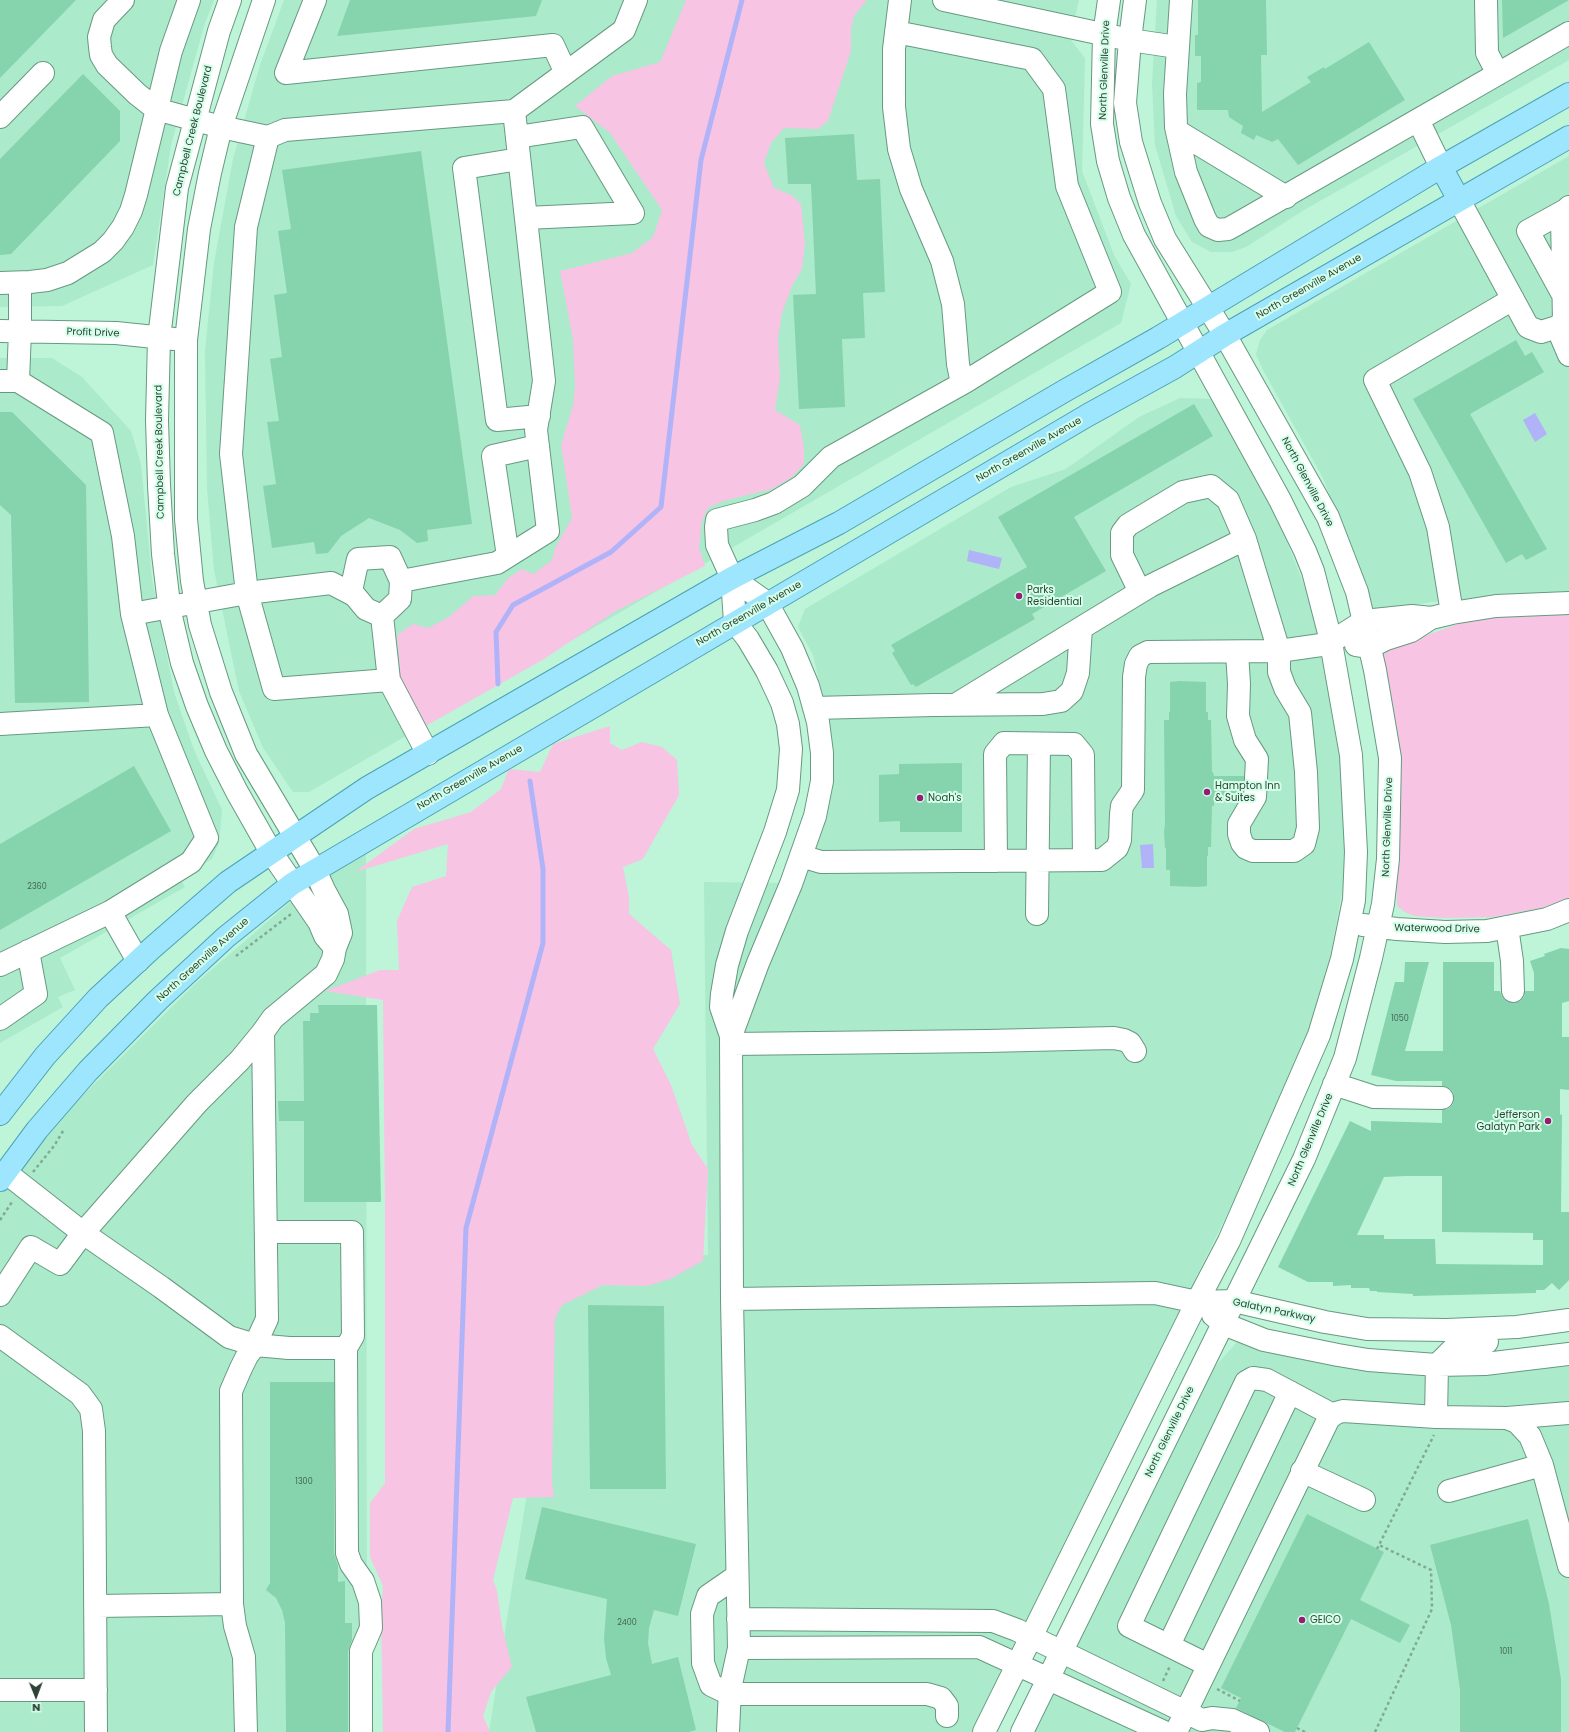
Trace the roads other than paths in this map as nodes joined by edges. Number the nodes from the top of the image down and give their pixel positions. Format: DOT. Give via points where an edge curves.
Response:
graph roads {
  1 [pos="123,0"];
  2 [pos="189,0"];
  3 [pos="230,0"];
  4 [pos="264,0"];
  5 [pos="315,0"];
  6 [pos="636,0"];
  7 [pos="900,0"];
  8 [pos="944,0"];
  9 [pos="1109,0"];
  10 [pos="1135,0"];
  11 [pos="1181,0"];
  12 [pos="1486,0"];
  13 [pos="896,32"];
  14 [pos="1569,33"];
  15 [pos="1104,35"];
  16 [pos="1130,40"];
  17 [pos="1177,47"];
  18 [pos="43,73"];
  19 [pos="566,73"];
  20 [pos="1498,74"];
  21 [pos="1569,94"];
  22 [pos="156,109"];
  23 [pos="514,111"];
  24 [pos="0,118"];
  25 [pos="195,120"];
  26 [pos="1418,120"];
  27 [pos="222,127"];
  28 [pos="1177,131"];
  29 [pos="1569,136"];
  30 [pos="268,137"];
  31 [pos="517,137"];
  32 [pos="519,159"];
  33 [pos="1441,167"];
  34 [pos="1286,196"];
  35 [pos="1459,200"];
  36 [pos="1567,208"];
  37 [pos="526,218"];
  38 [pos="10,283"];
  39 [pos="1564,296"];
  40 [pos="1513,299"];
  41 [pos="1209,308"];
  42 [pos="1183,323"];
  43 [pos="1557,327"];
  44 [pos="10,331"];
  45 [pos="1225,335"];
  46 [pos="159,338"];
  47 [pos="186,340"];
  48 [pos="1198,352"];
  49 [pos="1569,355"];
  50 [pos="9,381"];
  51 [pos="965,382"];
  52 [pos="539,416"];
  53 [pos="538,446"];
  54 [pos="1245,539"];
  55 [pos="508,556"];
  56 [pos="732,578"];
  57 [pos="401,581"];
  58 [pos="1140,592"];
  59 [pos="247,593"];
  60 [pos="354,595"];
  61 [pos="196,602"];
  62 [pos="767,603"];
  63 [pos="1569,603"];
  64 [pos="169,606"];
  65 [pos="1452,613"];
  66 [pos="132,614"];
  67 [pos="382,616"];
  68 [pos="1431,618"];
  69 [pos="1364,621"];
  70 [pos="735,622"];
  71 [pos="1081,628"];
  72 [pos="1331,642"];
  73 [pos="1370,647"];
  74 [pos="1279,651"];
  75 [pos="1237,652"];
  76 [pos="389,680"];
  77 [pos="957,704"];
  78 [pos="814,708"];
  79 [pos="157,715"];
  80 [pos="0,724"];
  81 [pos="1039,744"];
  82 [pos="428,754"];
  83 [pos="294,836"];
  84 [pos="271,852"];
  85 [pos="801,856"];
  86 [pos="1039,860"];
  87 [pos="1084,860"];
  88 [pos="996,861"];
  89 [pos="315,870"];
  90 [pos="292,884"];
  91 [pos="1569,910"];
  92 [pos="110,912"];
  93 [pos="1037,914"];
  94 [pos="1350,923"];
  95 [pos="1377,927"];
  96 [pos="1507,927"];
  97 [pos="335,948"];
  98 [pos="28,951"];
  99 [pos="138,961"];
  100 [pos="0,965"];
  101 [pos="1513,991"];
  102 [pos="0,1020"];
  103 [pos="263,1032"];
  104 [pos="731,1040"];
  105 [pos="1135,1051"];
  106 [pos="1334,1084"];
  107 [pos="1442,1098"];
  108 [pos="0,1114"];
  109 [pos="3,1176"];
  110 [pos="266,1232"];
  111 [pos="83,1233"];
  112 [pos="0,1295"];
  113 [pos="732,1299"];
  114 [pos="1234,1301"];
  115 [pos="1197,1302"];
  116 [pos="1569,1321"];
  117 [pos="1224,1324"];
  118 [pos="0,1336"];
  119 [pos="255,1345"];
  120 [pos="346,1348"];
  121 [pos="1569,1354"];
  122 [pos="1437,1365"];
  123 [pos="1290,1392"];
  124 [pos="1569,1413"];
  125 [pos="1333,1415"];
  126 [pos="1436,1417"];
  127 [pos="1507,1418"];
  128 [pos="1542,1465"];
  129 [pos="1302,1471"];
  130 [pos="1449,1491"];
  131 [pos="1560,1499"];
  132 [pos="1364,1500"];
  133 [pos="1569,1566"];
  134 [pos="737,1576"];
  135 [pos="232,1604"];
  136 [pos="96,1606"];
  137 [pos="738,1619"];
  138 [pos="1031,1636"];
  139 [pos="1169,1645"];
  140 [pos="739,1648"];
  141 [pos="1061,1652"];
  142 [pos="1016,1664"];
  143 [pos="1204,1673"];
  144 [pos="1048,1678"];
  145 [pos="0,1690"];
  146 [pos="96,1690"];
  147 [pos="730,1694"];
  148 [pos="947,1716"];
  149 [pos="1194,1721"];
  150 [pos="96,1732"];
  151 [pos="246,1732"];
  152 [pos="362,1732"];
  153 [pos="728,1732"];
  154 [pos="984,1732"];
  155 [pos="1022,1732"];
  156 [pos="1164,1732"];
  157 [pos="1176,1732"];
  158 [pos="1258,1732"];
  1 -- 22 [label="street" via="104,20 101,27 99,37 102,55 107,65"];
  2 -- 22 [label="street" via="170,51"];
  3 -- 25 [label="street, Campbell Creek Boulevard"];
  4 -- 27 [label="street"];
  5 -- 19 [label="street" via="286,73 553,45"];
  6 -- 19 [label="street" via="624,30"];
  7 -- 13 [label="street"];
  8 -- 15 [label="street"];
  9 -- 15 [label="street, North Glenville Drive"];
  10 -- 16 [label="street, North Glenville Drive"];
  11 -- 17 [label="street"];
  12 -- 20 [label="street" via="1487,53"];
  13 -- 51 [label="street" via="894,107 900,149 910,189 942,260 953,304 958,364"];
  13 -- 51 [label="street" via="1032,59 1054,89 1067,186 1110,292"];
  14 -- 20 [label="street"];
  15 -- 16 [label="street"];
  15 -- 42 [label="street, North Glenville Drive" via="1102,124 1108,161 1134,235"];
  16 -- 17 [label="street"];
  16 -- 41 [label="street, North Glenville Drive" via="1125,103 1131,142 1140,175 1165,239"];
  17 -- 28 [label="street" via="1174,94"];
  18 -- 24 [label="street"];
  19 -- 23 [label="street"];
  20 -- 26 [label="street"];
  21 -- 33 [label="main road"];
  22 -- 25 [label="street"];
  22 -- 38 [label="street" via="131,211 113,241 102,252 68,272 47,280"];
  23 -- 30 [label="street" via="285,130"];
  23 -- 31 [label="street"];
  25 -- 27 [label="street"];
  25 -- 46 [label="street, Campbell Creek Boulevard" via="177,188"];
  26 -- 33 [label="street"];
  26 -- 34 [label="street"];
  27 -- 30 [label="street"];
  27 -- 47 [label="street" via="199,229"];
  28 -- 34 [label="street"];
  28 -- 34 [label="street" via="1186,172 1204,219 1210,226 1218,230 1228,229"];
  29 -- 35 [label="main road, North Greenville Avenue"];
  30 -- 59 [label="street" via="246,227 231,454"];
  31 -- 32 [label="street"];
  31 -- 37 [label="street" via="582,127 633,213"];
  32 -- 37 [label="street"];
  32 -- 52 [label="street" via="464,168 497,420"];
  33 -- 35 [label="main road"];
  33 -- 41 [label="main road"];
  35 -- 40 [label="street"];
  35 -- 45 [label="main road, North Greenville Avenue"];
  36 -- 39 [label="street" via="1562,218"];
  36 -- 39 [label="street" via="1528,231"];
  37 -- 52 [label="street" via="544,381"];
  38 -- 44 [label="street"];
  39 -- 43 [label="street" via="1564,321"];
  40 -- 43 [label="street" via="1528,327 1541,332"];
  40 -- 65 [label="street" via="1375,380 1420,472 1438,527"];
  41 -- 42 [label="main road"];
  41 -- 45 [label="street, North Glenville Drive"];
  42 -- 48 [label="street, North Glenville Drive"];
  42 -- 56 [label="main road" via="839,523"];
  43 -- 49 [label="street"];
  44 -- 46 [label="street, Profit Drive" via="116,333"];
  44 -- 50 [label="street"];
  45 -- 48 [label="main road, North Greenville Avenue"];
  45 -- 69 [label="street, North Glenville Drive" via="1328,517 1357,592"];
  46 -- 47 [label="street, Profit Drive"];
  46 -- 64 [label="street, Campbell Creek Boulevard" via="159,485"];
  47 -- 61 [label="street" via="186,519"];
  48 -- 62 [label="main road, North Greenville Avenue"];
  48 -- 72 [label="street, North Glenville Drive" via="1280,500 1305,551"];
  50 -- 66 [label="street" via="102,433 123,536"];
  51 -- 56 [label="street" via="831,457 802,486 774,503 717,520 717,545"];
  52 -- 53 [label="street" via="536,430"];
  53 -- 55 [label="street" via="548,531"];
  53 -- 55 [label="street" via="493,456"];
  54 -- 58 [label="street"];
  54 -- 58 [label="street" via="1228,500 1211,486 1183,492 1128,525 1122,533 1122,555"];
  54 -- 74 [label="street"];
  55 -- 57 [label="street" via="497,563"];
  56 -- 62 [label="street"];
  56 -- 70 [label="street"];
  56 -- 82 [label="main road"];
  57 -- 60 [label="street" via="390,557 358,559 351,591"];
  57 -- 67 [label="street" via="400,599"];
  58 -- 71 [label="street"];
  59 -- 60 [label="street" via="331,583"];
  59 -- 61 [label="street"];
  59 -- 76 [label="street" via="274,688"];
  60 -- 67 [label="street" via="366,609"];
  61 -- 64 [label="street"];
  61 -- 83 [label="street" via="200,625 220,692 243,747"];
  62 -- 70 [label="main road, North Greenville Avenue"];
  62 -- 78 [label="street" via="792,648"];
  63 -- 65 [label="street" via="1496,606"];
  64 -- 66 [label="street"];
  64 -- 84 [label="street, Campbell Creek Boulevard" via="182,663 197,706 236,792"];
  65 -- 68 [label="street"];
  66 -- 79 [label="street"];
  67 -- 76 [label="street"];
  68 -- 69 [label="street" via="1412,616"];
  68 -- 73 [label="street" via="1411,631"];
  69 -- 72 [label="street"];
  69 -- 73 [label="street, North Glenville Drive"];
  70 -- 89 [label="main road, North Greenville Avenue"];
  70 -- 104 [label="street" via="752,645 782,703 791,749 786,797 776,832 736,931 727,964 721,1007"];
  71 -- 77 [label="street"];
  71 -- 77 [label="street" via="1078,673 1072,691 1061,701 1043,704"];
  72 -- 73 [label="street"];
  72 -- 74 [label="street"];
  72 -- 94 [label="street, North Glenville Drive" via="1351,762 1356,852 1354,900"];
  73 -- 95 [label="street, North Glenville Drive" via="1390,758 1388,859 1383,904"];
  74 -- 75 [label="street"];
  74 -- 75 [label="street" via="1280,672 1285,688 1300,713 1306,772 1307,834 1304,844 1294,851 1253,851 1246,848 1239,834 1239,824 1255,797 1257,759 1245,740 1238,716"];
  75 -- 87 [label="street" via="1148,652 1140,656 1134,677 1133,790 1122,806 1120,840 1117,848 1102,860"];
  76 -- 82 [label="street"];
  77 -- 78 [label="street"];
  78 -- 85 [label="street" via="822,753 822,781 815,816"];
  79 -- 80 [label="street"];
  79 -- 92 [label="street" via="207,838 191,862"];
  81 -- 86 [label="street"];
  81 -- 87 [label="street" via="1074,744 1083,755"];
  81 -- 88 [label="street" via="1004,743 995,754"];
  82 -- 83 [label="main road" via="367,788"];
  83 -- 84 [label="main road"];
  83 -- 89 [label="street"];
  84 -- 90 [label="street, Campbell Creek Boulevard"];
  84 -- 99 [label="main road" via="228,882"];
  85 -- 88 [label="street" via="821,862"];
  85 -- 104 [label="street" via="758,963"];
  86 -- 87 [label="street"];
  86 -- 88 [label="street"];
  86 -- 93 [label="street"];
  89 -- 90 [label="main road, North Greenville Avenue"];
  89 -- 97 [label="street" via="337,914 341,933"];
  90 -- 97 [label="street, Campbell Creek Boulevard"];
  90 -- 109 [label="main road, North Greenville Avenue" via="226,937 152,1005 88,1071 37,1130"];
  91 -- 96 [label="street, Waterwood Drive" via="1547,919"];
  92 -- 98 [label="street"];
  92 -- 99 [label="street"];
  94 -- 95 [label="street, Waterwood Drive"];
  94 -- 115 [label="street, North Glenville Drive" via="1319,1035 1229,1241"];
  95 -- 96 [label="street, Waterwood Drive" via="1445,932"];
  95 -- 106 [label="street, North Glenville Drive" via="1344,1058"];
  96 -- 101 [label="street"];
  97 -- 103 [label="street" via="326,974 273,1018"];
  98 -- 100 [label="street"];
  98 -- 102 [label="street" via="36,994"];
  99 -- 108 [label="main road" via="98,998 45,1056"];
  103 -- 110 [label="street"];
  103 -- 111 [label="street"];
  104 -- 105 [label="street" via="1009,1041 1114,1038 1130,1043"];
  104 -- 113 [label="street"];
  106 -- 107 [label="street" via="1374,1097"];
  106 -- 114 [label="street, North Glenville Drive" via="1304,1159"];
  109 -- 111 [label="street" via="22,1186"];
  110 -- 119 [label="street" via="267,1319"];
  110 -- 120 [label="street" via="352,1232 353,1336"];
  111 -- 112 [label="street" via="60,1264 31,1247"];
  111 -- 119 [label="street" via="229,1338"];
  113 -- 115 [label="street" via="1155,1293"];
  113 -- 134 [label="street"];
  114 -- 115 [label="street, Galatyn Parkway"];
  114 -- 116 [label="street, Galatyn Parkway" via="1367,1329 1447,1330 1517,1327"];
  114 -- 117 [label="street, North Glenville Drive"];
  115 -- 117 [label="street"];
  115 -- 138 [label="street, North Glenville Drive"];
  116 -- 122 [label="street" via="1516,1340 1459,1343"];
  117 -- 122 [label="street" via="1264,1340 1338,1356"];
  117 -- 141 [label="street, North Glenville Drive"];
  118 -- 136 [label="street" via="80,1394 91,1409 94,1431"];
  119 -- 120 [label="street"];
  119 -- 135 [label="street" via="247,1356 231,1391"];
  120 -- 152 [label="street" via="347,1553 363,1581 370,1602 371,1628 361,1651"];
  121 -- 122 [label="street" via="1485,1364"];
  122 -- 126 [label="street"];
  123 -- 125 [label="street"];
  123 -- 139 [label="street"];
  123 -- 139 [label="street" via="1267,1380 1253,1378 1246,1382 1129,1626"];
  124 -- 127 [label="street"];
  125 -- 126 [label="street" via="1343,1411"];
  125 -- 129 [label="street" via="1324,1427"];
  126 -- 127 [label="street"];
  127 -- 128 [label="street" via="1517,1422 1530,1436"];
  128 -- 130 [label="street"];
  128 -- 131 [label="street"];
  129 -- 132 [label="street"];
  129 -- 143 [label="street"];
  131 -- 133 [label="street"];
  134 -- 137 [label="street"];
  134 -- 147 [label="street" via="708,1596 702,1614 703,1663 711,1685"];
  135 -- 136 [label="street"];
  135 -- 151 [label="street" via="234,1626 244,1657"];
  136 -- 146 [label="street"];
  137 -- 138 [label="street" via="993,1621"];
  137 -- 140 [label="street"];
  138 -- 141 [label="street"];
  138 -- 142 [label="street, North Glenville Drive"];
  139 -- 143 [label="street"];
  140 -- 142 [label="street" via="979,1647"];
  140 -- 147 [label="street"];
  141 -- 144 [label="street, North Glenville Drive"];
  141 -- 149 [label="street"];
  142 -- 144 [label="street"];
  142 -- 154 [label="street, North Glenville Drive"];
  143 -- 149 [label="street"];
  144 -- 155 [label="street, North Glenville Drive"];
  144 -- 156 [label="street"];
  145 -- 146 [label="street"];
  146 -- 150 [label="street"];
  147 -- 148 [label="street" via="927,1694 941,1698 947,1706"];
  147 -- 153 [label="street"];
  149 -- 157 [label="street"];
  149 -- 158 [label="street" via="1212,1718 1232,1720"];
}
